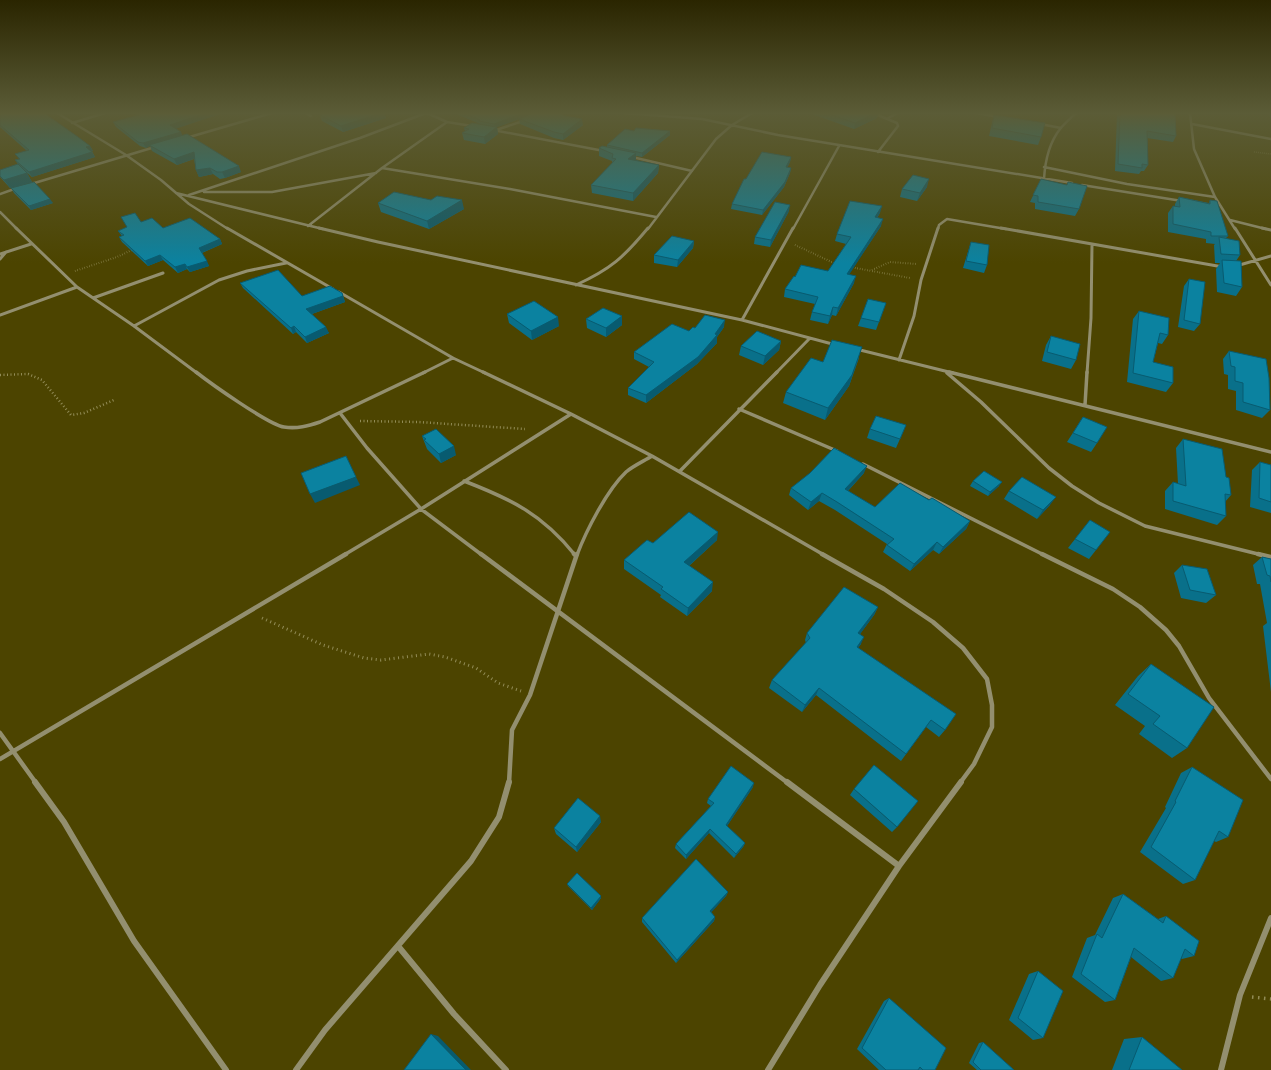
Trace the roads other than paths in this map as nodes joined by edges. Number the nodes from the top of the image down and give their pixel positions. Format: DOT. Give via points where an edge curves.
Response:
graph roads {
  1 [pos="101,163"];
  2 [pos="137,163"];
  3 [pos="287,163"];
  4 [pos="389,163"];
  5 [pos="656,163"];
  6 [pos="698,163"];
  7 [pos="830,163"];
  8 [pos="945,163"];
  9 [pos="1045,163"];
  10 [pos="1200,163"];
  11 [pos="1044,167"];
  12 [pos="382,168"];
  13 [pos="692,171"];
  14 [pos="376,173"];
  15 [pos="1044,179"];
  16 [pos="1074,184"];
  17 [pos="30,185"];
  18 [pos="1082,185"];
  19 [pos="22,187"];
  20 [pos="201,192"];
  21 [pos="176,193"];
  22 [pos="0,194"];
  23 [pos="189,195"];
  24 [pos="1215,197"];
  25 [pos="1189,202"];
  26 [pos="1212,206"];
  27 [pos="1220,207"];
  28 [pos="0,212"];
  29 [pos="656,217"];
  30 [pos="1229,220"];
  31 [pos="308,226"];
  32 [pos="1271,230"];
  33 [pos="31,244"];
  34 [pos="1092,245"];
  35 [pos="7,252"];
  36 [pos="0,254"];
  37 [pos="1271,256"];
  38 [pos="1255,258"];
  39 [pos="0,259"];
  40 [pos="286,263"];
  41 [pos="163,273"];
  42 [pos="1271,285"];
  43 [pos="77,286"];
  44 [pos="575,286"];
  45 [pos="93,298"];
  46 [pos="0,315"];
  47 [pos="742,320"];
  48 [pos="134,326"];
  49 [pos="810,338"];
  50 [pos="840,346"];
  51 [pos="854,349"];
  52 [pos="452,358"];
  53 [pos="899,360"];
  54 [pos="946,372"];
  55 [pos="1085,405"];
  56 [pos="739,409"];
  57 [pos="340,414"];
  58 [pos="571,414"];
  59 [pos="1271,452"];
  60 [pos="840,453"];
  61 [pos="652,456"];
  62 [pos="861,463"];
  63 [pos="680,471"];
  64 [pos="464,482"];
  65 [pos="421,509"];
  66 [pos="576,556"];
  67 [pos="1271,557"];
  68 [pos="558,612"];
  69 [pos="0,732"];
  70 [pos="13,751"];
  71 [pos="0,759"];
  72 [pos="1271,779"];
  73 [pos="899,866"];
  74 [pos="1271,918"];
  75 [pos="398,946"];
  76 [pos="226,1070"];
  77 [pos="296,1070"];
  78 [pos="506,1070"];
  79 [pos="768,1070"];
  80 [pos="1221,1070"];
  1 -- 17 [label="street"];
  2 -- 21 [label="street"];
  3 -- 20 [label="street"];
  4 -- 12 [label="street"];
  5 -- 13 [label="street"];
  6 -- 13 [label="street"];
  7 -- 47 [label="street"];
  8 -- 15 [label="street"];
  9 -- 11 [label="street"];
  10 -- 24 [label="street"];
  11 -- 15 [label="street"];
  11 -- 24 [label="street" via="1127,184"];
  12 -- 14 [label="street"];
  12 -- 29 [label="street"];
  13 -- 29 [label="street"];
  14 -- 20 [label="street" via="272,192"];
  14 -- 31 [label="street"];
  15 -- 16 [label="street"];
  18 -- 25 [label="street"];
  19 -- 22 [label="street"];
  20 -- 23 [label="street"];
  21 -- 23 [label="street"];
  21 -- 40 [label="street" via="215,221"];
  23 -- 31 [label="street"];
  24 -- 27 [label="street"];
  26 -- 27 [label="street"];
  27 -- 30 [label="street"];
  28 -- 33 [label="street"];
  29 -- 44 [label="street" via="624,256"];
  30 -- 32 [label="street"];
  30 -- 38 [label="street"];
  31 -- 44 [label="street"];
  33 -- 35 [label="street"];
  33 -- 43 [label="street"];
  34 -- 38 [label="street" via="1217,267 1238,266"];
  34 -- 53 [label="street" via="947,219 939,224"];
  34 -- 55 [label="street" via="1091,318"];
  35 -- 36 [label="street"];
  35 -- 39 [label="street"];
  37 -- 38 [label="street"];
  38 -- 42 [label="street"];
  40 -- 48 [label="street" via="219,280"];
  40 -- 52 [label="street"];
  41 -- 45 [label="street"];
  43 -- 45 [label="street"];
  43 -- 46 [label="street"];
  44 -- 47 [label="street"];
  45 -- 48 [label="street"];
  47 -- 49 [label="street"];
  48 -- 57 [label="street" via="201,376 282,426 305,427"];
  49 -- 50 [label="street"];
  49 -- 56 [label="street"];
  51 -- 53 [label="street"];
  52 -- 57 [label="street"];
  52 -- 58 [label="street"];
  53 -- 54 [label="street"];
  54 -- 55 [label="street"];
  54 -- 67 [label="street" via="1049,468 1099,503 1145,526"];
  55 -- 59 [label="street"];
  56 -- 60 [label="street"];
  56 -- 63 [label="street"];
  57 -- 65 [label="street"];
  58 -- 61 [label="street"];
  58 -- 64 [label="street"];
  61 -- 63 [label="street"];
  61 -- 66 [label="street" via="626,472 612,490 586,532"];
  62 -- 72 [label="street" via="1113,589 1140,607 1166,630 1179,646 1209,698"];
  63 -- 73 [label="street" via="884,589 939,628 974,661 987,679 992,705 992,727 974,764"];
  64 -- 65 [label="street"];
  64 -- 66 [label="street" via="500,494 530,510 564,540"];
  65 -- 68 [label="street"];
  65 -- 70 [label="street"];
  66 -- 68 [label="street"];
  68 -- 73 [label="street"];
  68 -- 75 [label="street" via="530,695 512,730 510,778 499,817 471,861"];
  69 -- 70 [label="street"];
  70 -- 71 [label="street"];
  70 -- 76 [label="street" via="64,822 134,941"];
  73 -- 79 [label="street" via="820,985"];
  74 -- 80 [label="street" via="1240,995"];
  75 -- 77 [label="street" via="326,1030"];
  75 -- 78 [label="street" via="454,1014"];
}
